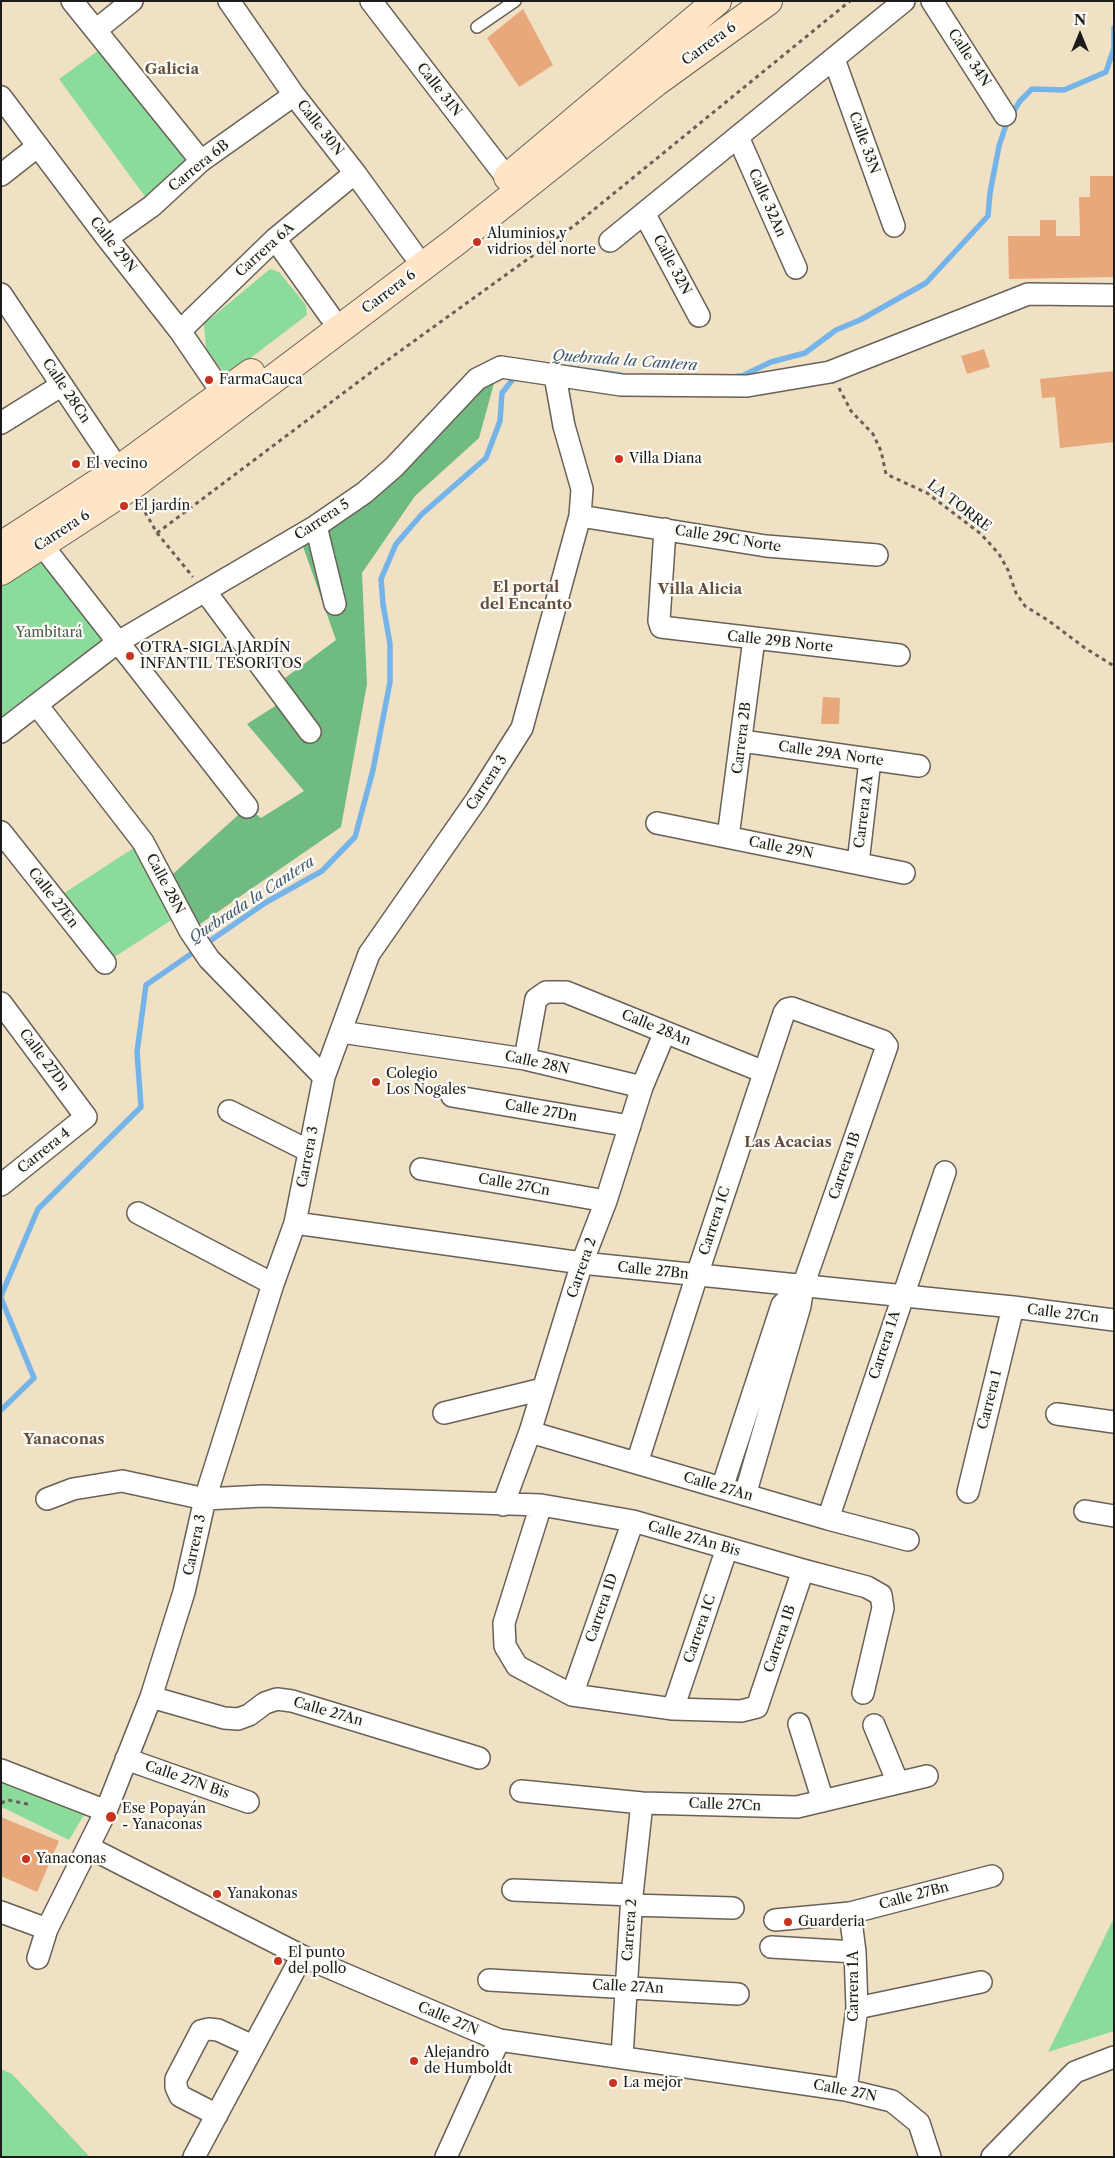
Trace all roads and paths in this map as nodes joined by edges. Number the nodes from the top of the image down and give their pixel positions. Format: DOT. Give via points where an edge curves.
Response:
graph roads {
  1 [pos="72,1"];
  2 [pos="132,1"];
  3 [pos="229,1"];
  4 [pos="371,1"];
  5 [pos="717,1"];
  6 [pos="768,1"];
  7 [pos="850,1"];
  8 [pos="904,1"];
  9 [pos="932,1"];
  10 [pos="511,2"];
  11 [pos="477,27"];
  12 [pos="96,30"];
  13 [pos="834,59"];
  14 [pos="294,95"];
  15 [pos="1,97"];
  16 [pos="1005,115"];
  17 [pos="738,137"];
  18 [pos="38,146"];
  19 [pos="201,161"];
  20 [pos="355,173"];
  21 [pos="1,175"];
  22 [pos="507,178"];
  23 [pos="644,213"];
  24 [pos="894,226"];
  25 [pos="107,238"];
  26 [pos="275,239"];
  27 [pos="610,241"];
  28 [pos="413,253"];
  29 [pos="796,268"];
  30 [pos="1,294"];
  31 [pos="1114,295"];
  32 [pos="330,316"];
  33 [pos="699,316"];
  34 [pos="180,331"];
  35 [pos="830,372"];
  36 [pos="551,375"];
  37 [pos="62,385"];
  38 [pos="223,394"];
  39 [pos="1,423"];
  40 [pos="124,479"];
  41 [pos="580,516"];
  42 [pos="316,526"];
  43 [pos="666,530"];
  44 [pos="157,534"];
  45 [pos="42,545"];
  46 [pos="1,546"];
  47 [pos="877,555"];
  48 [pos="1,571"];
  49 [pos="204,590"];
  50 [pos="335,604"];
  51 [pos="754,639"];
  52 [pos="118,642"];
  53 [pos="899,655"];
  54 [pos="1114,666"];
  55 [pos="37,705"];
  56 [pos="1,732"];
  57 [pos="310,732"];
  58 [pos="742,741"];
  59 [pos="870,760"];
  60 [pos="919,766"];
  61 [pos="247,807"];
  62 [pos="657,823"];
  63 [pos="1,832"];
  64 [pos="728,837"];
  65 [pos="858,863"];
  66 [pos="904,873"];
  67 [pos="105,963"];
  68 [pos="1,1003"];
  69 [pos="786,1009"];
  70 [pos="341,1032"];
  71 [pos="666,1032"];
  72 [pos="524,1059"];
  73 [pos="764,1072"];
  74 [pos="324,1077"];
  75 [pos="642,1087"];
  76 [pos="452,1096"];
  77 [pos="229,1111"];
  78 [pos="86,1117"];
  79 [pos="630,1126"];
  80 [pos="309,1151"];
  81 [pos="422,1169"];
  82 [pos="946,1172"];
  83 [pos="3,1181"];
  84 [pos="606,1201"];
  85 [pos="138,1213"];
  86 [pos="294,1223"];
  87 [pos="582,1263"];
  88 [pos="696,1275"];
  89 [pos="273,1284"];
  90 [pos="803,1286"];
  91 [pos="902,1297"];
  92 [pos="1013,1308"];
  93 [pos="1114,1320"];
  94 [pos="543,1389"];
  95 [pos="444,1413"];
  96 [pos="1057,1414"];
  97 [pos="1114,1422"];
  98 [pos="530,1432"];
  99 [pos="637,1463"];
  100 [pos="722,1488"];
  101 [pos="968,1492"];
  102 [pos="745,1495"];
  103 [pos="205,1498"];
  104 [pos="48,1499"];
  105 [pos="503,1505"];
  106 [pos="541,1505"];
  107 [pos="1085,1512"];
  108 [pos="1114,1516"];
  109 [pos="828,1519"];
  110 [pos="633,1521"];
  111 [pos="908,1540"];
  112 [pos="727,1548"];
  113 [pos="803,1570"];
  114 [pos="863,1693"];
  115 [pos="572,1695"];
  116 [pos="151,1697"];
  117 [pos="673,1709"];
  118 [pos="799,1724"];
  119 [pos="874,1725"];
  120 [pos="479,1758"];
  121 [pos="126,1759"];
  122 [pos="1,1770"];
  123 [pos="927,1776"];
  124 [pos="898,1783"];
  125 [pos="520,1791"];
  126 [pos="822,1801"];
  127 [pos="248,1802"];
  128 [pos="642,1803"];
  129 [pos="106,1811"];
  130 [pos="88,1847"];
  131 [pos="992,1876"];
  132 [pos="513,1890"];
  133 [pos="632,1900"];
  134 [pos="732,1908"];
  135 [pos="850,1913"];
  136 [pos="3,1920"];
  137 [pos="775,1920"];
  138 [pos="47,1929"];
  139 [pos="771,1947"];
  140 [pos="856,1952"];
  141 [pos="302,1956"];
  142 [pos="38,1958"];
  143 [pos="489,1980"];
  144 [pos="980,1982"];
  145 [pos="626,1987"];
  146 [pos="738,1994"];
  147 [pos="857,2008"];
  148 [pos="499,2040"];
  149 [pos="253,2046"];
  150 [pos="622,2057"];
  151 [pos="1114,2057"];
  152 [pos="846,2090"];
  153 [pos="217,2115"];
  154 [pos="194,2157"];
  155 [pos="446,2157"];
  156 [pos="930,2157"];
  157 [pos="992,2157"];
  1 -- 12 [label="street"];
  2 -- 12 [label="street"];
  3 -- 14 [label="street, Calle 30N"];
  4 -- 22 [label="street, Calle 31N"];
  5 -- 22 [label="main road, Carrera 6"];
  6 -- 40 [label="main road, Carrera 6" via="656,82 455,242"];
  7 -- 44 [label="path" via="576,224 378,367"];
  8 -- 13 [label="street"];
  9 -- 16 [label="street, Calle 34N"];
  10 -- 11 [label="lane"];
  12 -- 19 [label="street"];
  13 -- 17 [label="street"];
  13 -- 24 [label="street, Calle 33N"];
  14 -- 19 [label="street, Carrera 6B"];
  14 -- 20 [label="street, Calle 30N"];
  15 -- 18 [label="street, Calle 29N"];
  17 -- 23 [label="street"];
  17 -- 29 [label="street, Calle 32An"];
  18 -- 21 [label="street"];
  18 -- 25 [label="street, Calle 29N"];
  19 -- 25 [label="street, Carrera 6B" via="152,206"];
  20 -- 26 [label="street, Carrera 6A"];
  20 -- 28 [label="street, Calle 30N"];
  22 -- 28 [label="main road, Carrera 6"];
  23 -- 27 [label="street"];
  23 -- 33 [label="street, Calle 32N"];
  25 -- 34 [label="street, Calle 29N"];
  26 -- 32 [label="street"];
  26 -- 34 [label="street, Carrera 6A"];
  28 -- 32 [label="main road, Carrera 6"];
  30 -- 37 [label="street, Calle 28Cn"];
  31 -- 35 [label="street" via="1028,294"];
  32 -- 38 [label="main road, Carrera 6"];
  34 -- 38 [label="street, Calle 29N"];
  35 -- 36 [label="street" via="747,386 621,385"];
  35 -- 54 [label="path, LA TORRE" via="851,411 872,434 881,451 886,474 927,493 981,534 1008,570 1016,593 1025,606"];
  36 -- 41 [label="street, Carrera 3" via="582,489"];
  36 -- 42 [label="street, Carrera 5" via="501,367 477,379 394,467 364,493"];
  37 -- 39 [label="street"];
  37 -- 40 [label="street, Calle 28Cn"];
  38 -- 40 [label="main road, Carrera 6"];
  40 -- 44 [label="path"];
  40 -- 45 [label="main road, Carrera 6"];
  40 -- 46 [label="main road, Carrera 6"];
  41 -- 43 [label="street, Calle 29C Norte"];
  41 -- 70 [label="street, Carrera 3" via="522,728 369,954"];
  42 -- 49 [label="street, Carrera 5"];
  42 -- 50 [label="street"];
  43 -- 47 [label="street, Calle 29C Norte" via="774,547"];
  43 -- 51 [label="street, Calle 29B Norte" via="661,627"];
  44 -- 49 [label="path"];
  45 -- 48 [label="main road, Carrera 6"];
  45 -- 52 [label="street"];
  49 -- 52 [label="street, Carrera 5"];
  49 -- 57 [label="street"];
  51 -- 53 [label="street, Calle 29B Norte"];
  51 -- 58 [label="street, Carrera 2B"];
  52 -- 55 [label="street, Carrera 5"];
  52 -- 61 [label="street"];
  55 -- 56 [label="street, Carrera 5"];
  55 -- 74 [label="street, Calle 28N" via="143,842 208,959"];
  58 -- 59 [label="street, Calle 29A Norte"];
  58 -- 64 [label="street, Carrera 2B"];
  59 -- 60 [label="street, Calle 29A Norte"];
  59 -- 65 [label="street, Carrera 2A"];
  62 -- 64 [label="street, Calle 29N"];
  63 -- 67 [label="street, Calle 27En"];
  64 -- 65 [label="street, Calle 29N"];
  65 -- 66 [label="street, Calle 29N"];
  68 -- 78 [label="street, Calle 27Dn"];
  69 -- 73 [label="street, Carrera 1C"];
  69 -- 90 [label="street, Carrera 1B" via="792,1008 883,1041 887,1046"];
  70 -- 72 [label="street, Calle 28N"];
  70 -- 74 [label="street, Carrera 3"];
  71 -- 72 [label="street, Calle 28An" via="566,992 546,992 536,999"];
  71 -- 73 [label="street, Calle 28An"];
  71 -- 75 [label="street, Carrera 2"];
  72 -- 75 [label="street, Calle 28N"];
  73 -- 88 [label="street, Carrera 1C"];
  74 -- 80 [label="street, Carrera 3"];
  75 -- 79 [label="street, Carrera 2"];
  76 -- 79 [label="street, Calle 27Dn"];
  77 -- 80 [label="street"];
  78 -- 83 [label="street, Carrera 4"];
  79 -- 84 [label="street, Carrera 2"];
  80 -- 86 [label="street, Carrera 3"];
  81 -- 84 [label="street, Calle 27Cn"];
  82 -- 91 [label="street, Carrera 1A"];
  84 -- 87 [label="street, Carrera 2"];
  85 -- 89 [label="street"];
  86 -- 87 [label="street, Calle 27Bn"];
  86 -- 89 [label="street, Carrera 3"];
  87 -- 88 [label="street, Calle 27Bn"];
  87 -- 94 [label="street, Carrera 2"];
  88 -- 90 [label="street, Calle 27Bn"];
  88 -- 99 [label="street, Carrera 1C"];
  89 -- 103 [label="street, Carrera 3"];
  90 -- 91 [label="street, Calle 27Bn"];
  90 -- 100 [label="street, Carrera 1B" via="782,1305"];
  90 -- 102 [label="street, Carrera 1B"];
  91 -- 92 [label="street, Calle 27Bn"];
  91 -- 109 [label="street, Carrera 1A"];
  92 -- 93 [label="street, Calle 27Cn"];
  92 -- 101 [label="street, Carrera 1"];
  94 -- 95 [label="street"];
  94 -- 98 [label="street, Carrera 2"];
  96 -- 97 [label="street"];
  98 -- 99 [label="street, Calle 27An"];
  98 -- 105 [label="street, Carrera 2"];
  99 -- 100 [label="street, Calle 27An"];
  100 -- 102 [label="street, Calle 27An"];
  102 -- 109 [label="street, Calle 27An"];
  103 -- 104 [label="street" via="122,1481 73,1489"];
  103 -- 105 [label="street" via="263,1496"];
  103 -- 116 [label="street, Carrera 3" via="184,1592"];
  105 -- 106 [label="street, Calle 27An Bis"];
  106 -- 110 [label="street, Calle 27An Bis"];
  106 -- 115 [label="street" via="504,1623 505,1646 517,1666"];
  107 -- 108 [label="street"];
  109 -- 111 [label="street, Calle 27An"];
  110 -- 112 [label="street, Calle 27An Bis"];
  110 -- 115 [label="street, Carrera 1D"];
  112 -- 113 [label="street, Calle 27An Bis"];
  112 -- 117 [label="street, Carrera 1C"];
  113 -- 114 [label="street, Calle 27An Bis" via="867,1587 881,1595 883,1608"];
  113 -- 117 [label="street, Carrera 1B" via="757,1708 741,1711"];
  115 -- 117 [label="street"];
  116 -- 120 [label="street, Calle 27An" via="238,1719 265,1703 278,1699 292,1701"];
  116 -- 121 [label="street, Carrera 3"];
  118 -- 126 [label="street"];
  119 -- 124 [label="street"];
  121 -- 127 [label="street, Calle 27N Bis"];
  121 -- 129 [label="street, Carrera 3"];
  122 -- 129 [label="street"];
  123 -- 124 [label="street, Calle 27Cn"];
  124 -- 126 [label="street, Calle 27Cn"];
  125 -- 128 [label="street, Calle 27Cn"];
  126 -- 128 [label="street, Calle 27Cn" via="797,1807"];
  128 -- 133 [label="street, Carrera 2"];
  129 -- 130 [label="street, Carrera 3"];
  130 -- 138 [label="street, Carrera 3"];
  130 -- 141 [label="street, Calle 27N"];
  131 -- 135 [label="street, Calle 27Bn"];
  132 -- 133 [label="street"];
  133 -- 134 [label="street"];
  133 -- 145 [label="street, Carrera 2"];
  135 -- 137 [label="street, Calle 27Bn"];
  135 -- 140 [label="street, Carrera 1A"];
  136 -- 138 [label="street"];
  138 -- 142 [label="street, Carrera 3"];
  139 -- 140 [label="street"];
  140 -- 147 [label="street, Carrera 1A"];
  141 -- 148 [label="street, Calle 27N"];
  141 -- 149 [label="street"];
  143 -- 145 [label="street, Calle 27An"];
  144 -- 147 [label="street"];
  145 -- 146 [label="street, Calle 27An"];
  145 -- 150 [label="street, Carrera 2"];
  147 -- 152 [label="street, Carrera 1A"];
  148 -- 150 [label="street, Calle 27N"];
  148 -- 155 [label="street"];
  149 -- 153 [label="street"];
  149 -- 153 [label="street" via="218,2030 201,2031 176,2079 176,2087 180,2096"];
  150 -- 152 [label="street, Calle 27N"];
  151 -- 157 [label="street" via="1075,2072"];
  152 -- 156 [label="street, Calle 27N" via="892,2101 919,2124"];
  153 -- 154 [label="street"];
}
